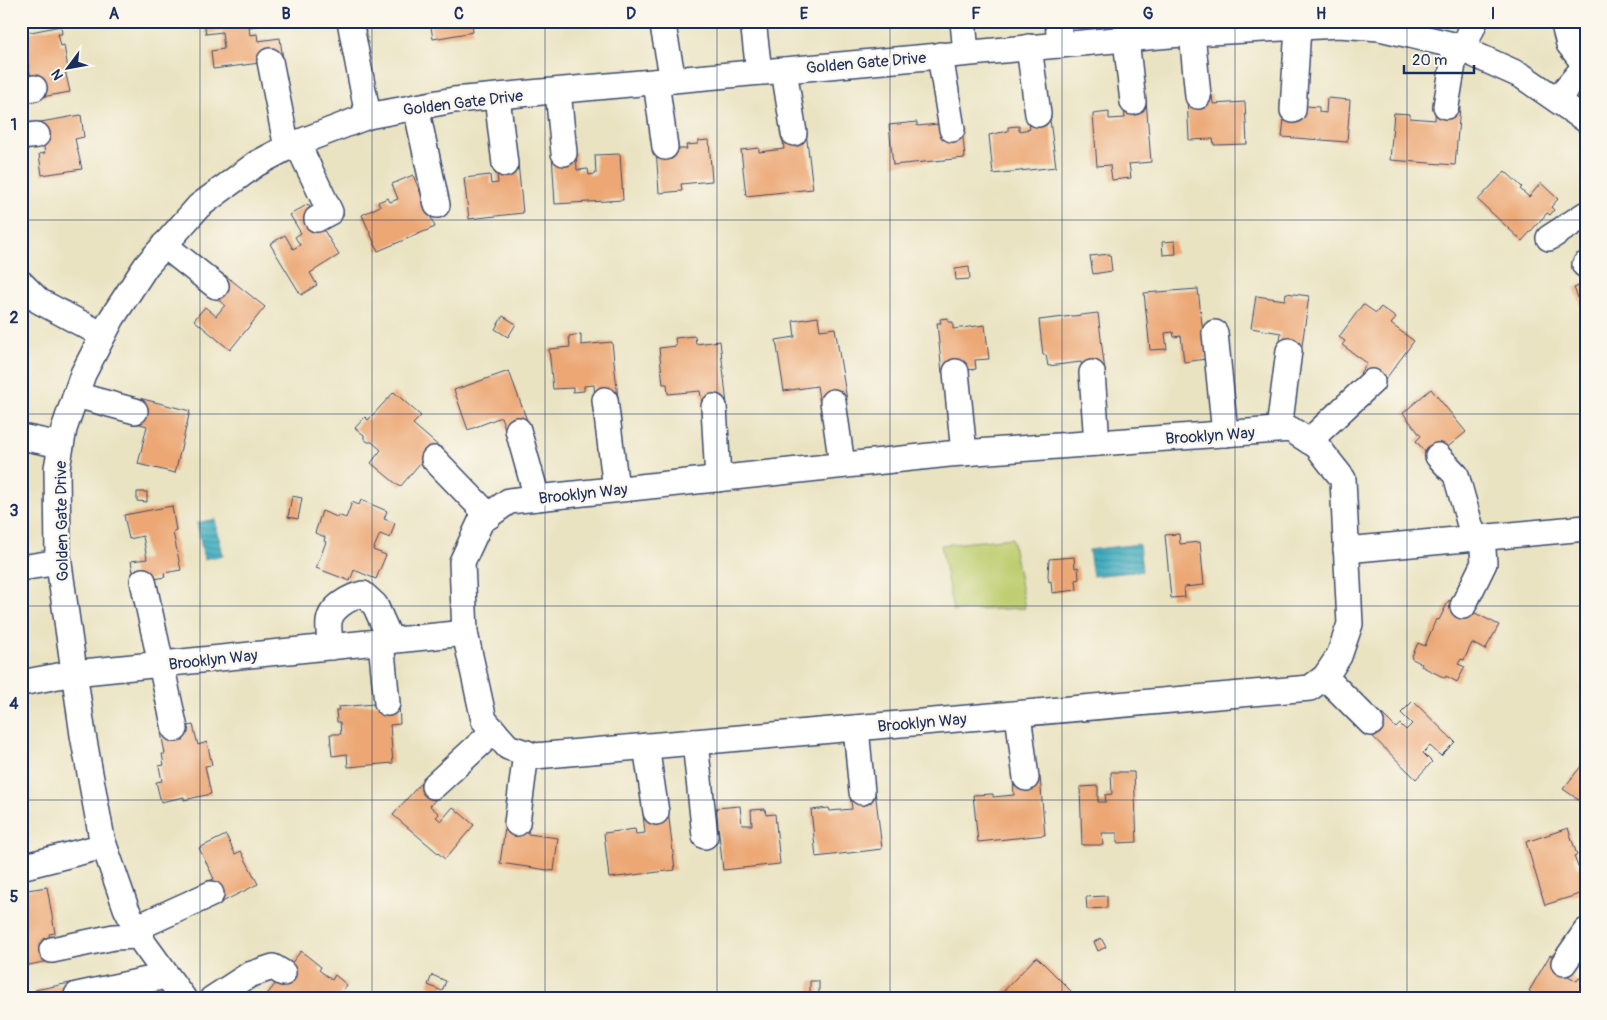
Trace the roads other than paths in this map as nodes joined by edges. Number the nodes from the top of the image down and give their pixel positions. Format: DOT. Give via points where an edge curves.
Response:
graph roads {
  1 [pos="350,21"];
  2 [pos="662,21"];
  3 [pos="753,21"];
  4 [pos="963,21"];
  5 [pos="1475,21"];
  6 [pos="1563,21"];
  7 [pos="1352,23"];
  8 [pos="1289,25"];
  9 [pos="1189,29"];
  10 [pos="1059,33"];
  11 [pos="1126,39"];
  12 [pos="1029,48"];
  13 [pos="1459,48"];
  14 [pos="966,53"];
  15 [pos="940,55"];
  16 [pos="270,61"];
  17 [pos="1585,65"];
  18 [pos="784,70"];
  19 [pos="759,72"];
  20 [pos="665,81"];
  21 [pos="558,91"];
  22 [pos="1198,96"];
  23 [pos="497,97"];
  24 [pos="1557,99"];
  25 [pos="1134,102"];
  26 [pos="1446,106"];
  27 [pos="416,107"];
  28 [pos="1293,110"];
  29 [pos="1038,114"];
  30 [pos="368,116"];
  31 [pos="1586,120"];
  32 [pos="952,130"];
  33 [pos="794,133"];
  34 [pos="292,146"];
  35 [pos="665,147"];
  36 [pos="564,153"];
  37 [pos="505,164"];
  38 [pos="437,205"];
  39 [pos="1586,214"];
  40 [pos="317,219"];
  41 [pos="1549,238"];
  42 [pos="164,246"];
  43 [pos="216,286"];
  44 [pos="25,291"];
  45 [pos="1215,333"];
  46 [pos="103,335"];
  47 [pos="1289,351"];
  48 [pos="956,372"];
  49 [pos="1092,374"];
  50 [pos="1372,382"];
  51 [pos="76,395"];
  52 [pos="605,400"];
  53 [pos="832,402"];
  54 [pos="714,407"];
  55 [pos="135,411"];
  56 [pos="518,430"];
  57 [pos="1279,430"];
  58 [pos="1225,434"];
  59 [pos="21,437"];
  60 [pos="1309,441"];
  61 [pos="1097,443"];
  62 [pos="61,445"];
  63 [pos="964,453"];
  64 [pos="1438,456"];
  65 [pos="434,459"];
  66 [pos="842,465"];
  67 [pos="718,479"];
  68 [pos="616,489"];
  69 [pos="536,498"];
  70 [pos="488,516"];
  71 [pos="1586,528"];
  72 [pos="1478,538"];
  73 [pos="1346,550"];
  74 [pos="59,562"];
  75 [pos="21,568"];
  76 [pos="144,581"];
  77 [pos="1463,606"];
  78 [pos="465,633"];
  79 [pos="386,641"];
  80 [pos="331,647"];
  81 [pos="162,664"];
  82 [pos="74,673"];
  83 [pos="1325,678"];
  84 [pos="21,683"];
  85 [pos="387,703"];
  86 [pos="1018,714"];
  87 [pos="1371,722"];
  88 [pos="856,728"];
  89 [pos="176,729"];
  90 [pos="494,731"];
  91 [pos="695,742"];
  92 [pos="646,746"];
  93 [pos="526,753"];
  94 [pos="1026,778"];
  95 [pos="434,786"];
  96 [pos="862,792"];
  97 [pos="656,812"];
  98 [pos="518,823"];
  99 [pos="705,836"];
  100 [pos="104,846"];
  101 [pos="21,867"];
  102 [pos="211,894"];
  103 [pos="1586,931"];
  104 [pos="138,932"];
  105 [pos="52,950"];
  106 [pos="1564,963"];
  107 [pos="283,973"];
  108 [pos="166,976"];
  109 [pos="77,995"];
  110 [pos="184,999"];
  111 [pos="212,999"];
  1 -- 30 [label="street"];
  2 -- 20 [label="street"];
  3 -- 19 [label="street"];
  4 -- 14 [label="street"];
  5 -- 13 [label="street"];
  6 -- 17 [label="street" via="1569,44"];
  7 -- 8 [label="street, Golden Gate Drive"];
  7 -- 13 [label="street, Golden Gate Drive"];
  8 -- 9 [label="street, Golden Gate Drive"];
  8 -- 28 [label="street"];
  9 -- 11 [label="street, Golden Gate Drive"];
  9 -- 22 [label="street"];
  10 -- 11 [label="street, Golden Gate Drive"];
  10 -- 12 [label="street, Golden Gate Drive"];
  11 -- 25 [label="street"];
  12 -- 14 [label="street, Golden Gate Drive"];
  12 -- 29 [label="street"];
  13 -- 24 [label="street, Golden Gate Drive" via="1522,76"];
  13 -- 26 [label="street"];
  14 -- 15 [label="street, Golden Gate Drive"];
  15 -- 18 [label="street, Golden Gate Drive"];
  15 -- 32 [label="street"];
  16 -- 34 [label="street"];
  17 -- 24 [label="street"];
  18 -- 19 [label="street, Golden Gate Drive"];
  18 -- 33 [label="street"];
  19 -- 20 [label="street, Golden Gate Drive"];
  20 -- 21 [label="street, Golden Gate Drive"];
  20 -- 35 [label="street"];
  21 -- 23 [label="street, Golden Gate Drive"];
  21 -- 36 [label="street"];
  23 -- 27 [label="street, Golden Gate Drive"];
  23 -- 37 [label="street"];
  24 -- 31 [label="street, Golden Gate Drive"];
  27 -- 30 [label="street, Golden Gate Drive"];
  27 -- 38 [label="street"];
  30 -- 34 [label="street, Golden Gate Drive"];
  34 -- 40 [label="street" via="330,212"];
  34 -- 42 [label="street, Golden Gate Drive" via="256,164 200,206"];
  39 -- 41 [label="street"];
  42 -- 43 [label="street"];
  42 -- 46 [label="street, Golden Gate Drive" via="146,266"];
  44 -- 46 [label="street"];
  45 -- 58 [label="street"];
  46 -- 51 [label="street, Golden Gate Drive"];
  47 -- 57 [label="street"];
  48 -- 63 [label="street"];
  49 -- 61 [label="street"];
  50 -- 60 [label="street"];
  51 -- 55 [label="street"];
  51 -- 62 [label="street, Golden Gate Drive"];
  52 -- 68 [label="street"];
  53 -- 66 [label="street"];
  54 -- 67 [label="street"];
  56 -- 69 [label="street"];
  57 -- 58 [label="street, Brooklyn Way"];
  57 -- 60 [label="street, Brooklyn Way" via="1290,429"];
  58 -- 61 [label="street, Brooklyn Way"];
  59 -- 62 [label="street"];
  60 -- 73 [label="street, Brooklyn Way" via="1317,446 1343,479"];
  61 -- 63 [label="street, Brooklyn Way"];
  62 -- 74 [label="street, Golden Gate Drive" via="57,468"];
  63 -- 66 [label="street, Brooklyn Way"];
  64 -- 72 [label="street" via="1456,475"];
  65 -- 70 [label="street"];
  66 -- 67 [label="street, Brooklyn Way"];
  67 -- 68 [label="street, Brooklyn Way"];
  68 -- 69 [label="street, Brooklyn Way"];
  69 -- 70 [label="street, Brooklyn Way" via="509,501"];
  70 -- 78 [label="street, Brooklyn Way" via="481,521 462,562"];
  71 -- 72 [label="street"];
  72 -- 73 [label="street"];
  72 -- 77 [label="street" via="1484,563"];
  73 -- 83 [label="street, Brooklyn Way" via="1350,624 1339,656"];
  74 -- 75 [label="street"];
  74 -- 82 [label="street, Golden Gate Drive"];
  76 -- 81 [label="street"];
  78 -- 79 [label="street, Brooklyn Way"];
  78 -- 90 [label="street, Brooklyn Way" via="484,720"];
  79 -- 80 [label="street, Brooklyn Way"];
  79 -- 80 [label="street" via="375,605 363,594 352,596 335,610 329,620"];
  79 -- 85 [label="street"];
  80 -- 81 [label="street, Brooklyn Way"];
  81 -- 82 [label="street, Brooklyn Way"];
  81 -- 89 [label="street"];
  82 -- 84 [label="street, Brooklyn Way"];
  82 -- 100 [label="street, Golden Gate Drive" via="82,735"];
  83 -- 86 [label="street, Brooklyn Way" via="1310,688"];
  83 -- 87 [label="street"];
  86 -- 88 [label="street, Brooklyn Way"];
  86 -- 94 [label="street"];
  88 -- 91 [label="street, Brooklyn Way"];
  88 -- 96 [label="street"];
  90 -- 93 [label="street, Brooklyn Way" via="508,747"];
  90 -- 95 [label="street"];
  91 -- 92 [label="street, Brooklyn Way"];
  91 -- 99 [label="street"];
  92 -- 93 [label="street, Brooklyn Way" via="535,756"];
  92 -- 97 [label="street"];
  93 -- 98 [label="street"];
  100 -- 101 [label="street"];
  100 -- 104 [label="street, Golden Gate Drive"];
  102 -- 104 [label="street"];
  103 -- 106 [label="street"];
  104 -- 105 [label="street"];
  104 -- 108 [label="street, Golden Gate Drive"];
  107 -- 111 [label="street" via="273,967 249,975"];
  108 -- 109 [label="street"];
  108 -- 110 [label="street, Golden Gate Drive"];
}
